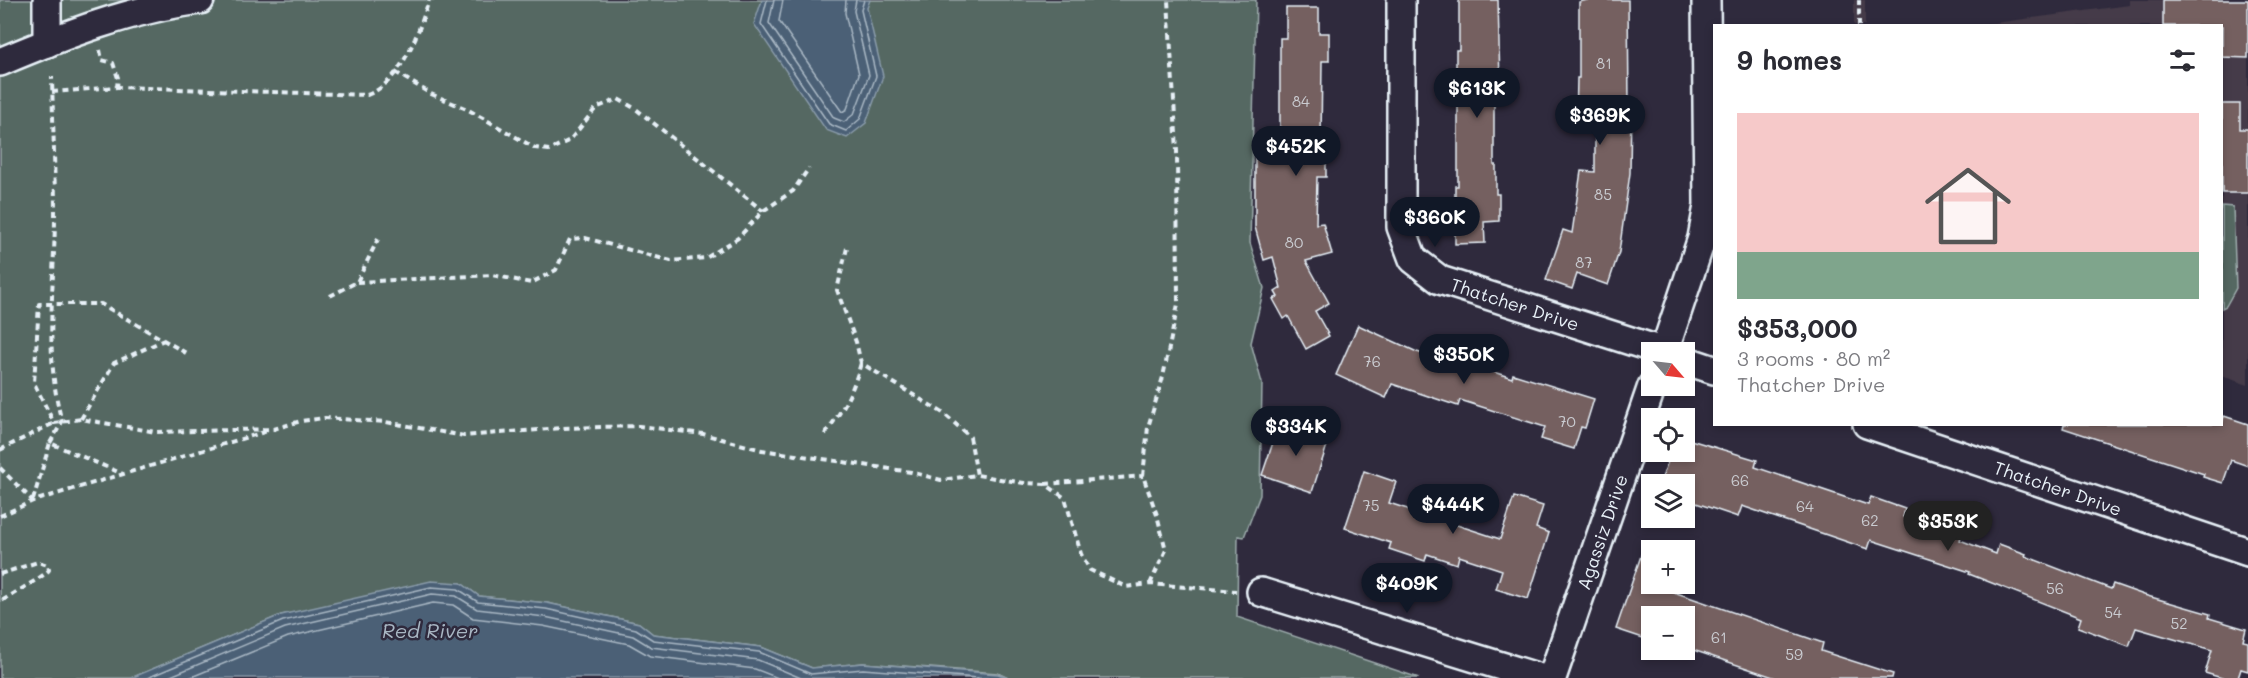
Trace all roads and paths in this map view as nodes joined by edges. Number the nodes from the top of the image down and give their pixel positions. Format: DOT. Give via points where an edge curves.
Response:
graph roads {
  1 [pos="47,0"];
  2 [pos="200,0"];
  3 [pos="429,0"];
  4 [pos="1168,0"];
  5 [pos="1401,0"];
  6 [pos="1706,0"];
  7 [pos="1859,0"];
  8 [pos="1859,24"];
  9 [pos="46,43"];
  10 [pos="102,60"];
  11 [pos="0,62"];
  12 [pos="395,72"];
  13 [pos="52,77"];
  14 [pos="117,87"];
  15 [pos="52,92"];
  16 [pos="809,168"];
  17 [pos="763,211"];
  18 [pos="378,239"];
  19 [pos="847,248"];
  20 [pos="357,282"];
  21 [pos="330,296"];
  22 [pos="51,304"];
  23 [pos="165,340"];
  24 [pos="1667,342"];
  25 [pos="1641,345"];
  26 [pos="186,353"];
  27 [pos="861,363"];
  28 [pos="1695,364"];
  29 [pos="1713,370"];
  30 [pos="1649,396"];
  31 [pos="81,419"];
  32 [pos="62,422"];
  33 [pos="54,423"];
  34 [pos="1874,426"];
  35 [pos="274,429"];
  36 [pos="825,434"];
  37 [pos="50,443"];
  38 [pos="0,450"];
  39 [pos="0,468"];
  40 [pos="124,475"];
  41 [pos="978,475"];
  42 [pos="1143,476"];
  43 [pos="1045,484"];
  44 [pos="33,501"];
  45 [pos="0,516"];
  46 [pos="2248,552"];
  47 [pos="0,574"];
  48 [pos="1150,584"];
  49 [pos="1261,592"];
  50 [pos="0,602"];
  51 [pos="1540,678"];
  52 [pos="1552,678"];
  1 -- 9 [label="street"];
  2 -- 9 [label="street" via="140,11"];
  3 -- 12 [label="path" via="415,40"];
  4 -- 42 [label="path" via="1177,151 1178,304 1148,427"];
  5 -- 25 [label="street, Thatcher Drive" via="1401,227 1413,259 1440,280"];
  6 -- 24 [label="street" via="1708,206 1702,238"];
  7 -- 8 [label="path"];
  9 -- 11 [label="street"];
  10 -- 14 [label="path" via="113,63"];
  12 -- 14 [label="path" via="377,92 360,96"];
  12 -- 17 [label="path" via="535,148 549,150 570,140 596,108 618,99 636,108"];
  13 -- 15 [label="path"];
  14 -- 15 [label="path"];
  15 -- 22 [label="path" via="55,219"];
  16 -- 17 [label="path" via="793,191"];
  17 -- 20 [label="path" via="738,238 706,258 671,261 585,237 570,239 556,270 531,283 492,275"];
  18 -- 20 [label="path"];
  19 -- 27 [label="path" via="837,290"];
  20 -- 21 [label="path"];
  22 -- 23 [label="path" via="101,304"];
  22 -- 32 [label="path" via="52,353"];
  22 -- 33 [label="path" via="39,304 34,383"];
  23 -- 26 [label="path"];
  23 -- 31 [label="path" via="114,363"];
  27 -- 36 [label="path" via="846,404"];
  27 -- 41 [label="path" via="943,413 970,437"];
  28 -- 29 [label="street"];
  30 -- 52 [label="street, Agassiz Drive"];
  31 -- 32 [label="path"];
  31 -- 35 [label="path" via="156,432"];
  32 -- 33 [label="path"];
  32 -- 37 [label="path"];
  33 -- 38 [label="path"];
  34 -- 46 [label="street, Thatcher Drive"];
  35 -- 40 [label="path"];
  35 -- 41 [label="path" via="324,417 386,422 464,436 639,426 702,434 762,450 941,480"];
  37 -- 40 [label="path"];
  37 -- 44 [label="path"];
  39 -- 44 [label="path"];
  40 -- 44 [label="path"];
  41 -- 43 [label="path"];
  42 -- 43 [label="path"];
  42 -- 48 [label="path" via="1166,550"];
  43 -- 48 [label="path" via="1065,498 1081,554 1090,570 1126,587"];
  44 -- 45 [label="path"];
  47 -- 50 [label="path" via="38,562 48,565 49,570"];
  48 -- 49 [label="path"];
  49 -- 51 [label="street"];
}
